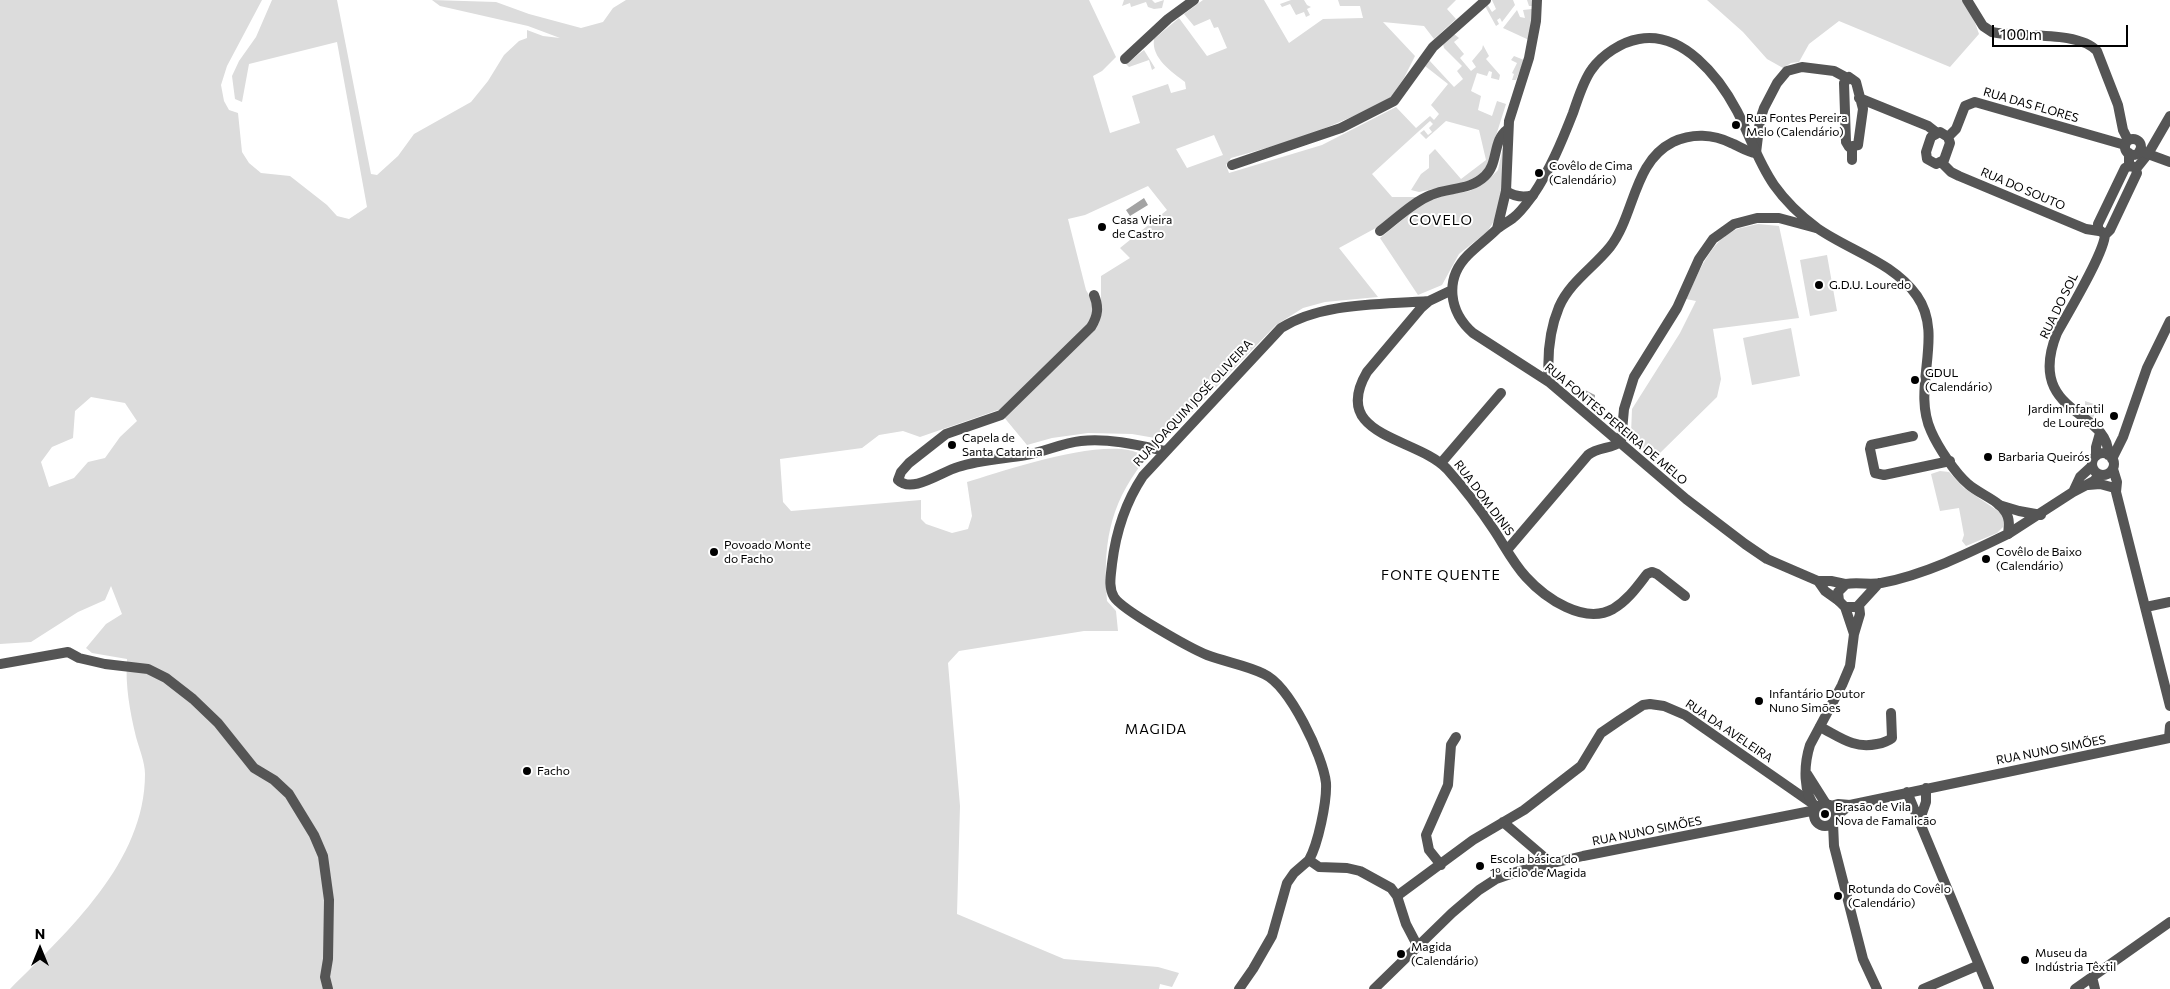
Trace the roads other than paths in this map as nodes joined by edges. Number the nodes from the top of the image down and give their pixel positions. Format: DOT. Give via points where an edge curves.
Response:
graph roads {
  1 [pos="1194,0"];
  2 [pos="1486,0"];
  3 [pos="1537,0"];
  4 [pos="1967,0"];
  5 [pos="1125,59"];
  6 [pos="1847,78"];
  7 [pos="1845,97"];
  8 [pos="1859,98"];
  9 [pos="2170,116"];
  10 [pos="1508,129"];
  11 [pos="1937,133"];
  12 [pos="1948,137"];
  13 [pos="2127,146"];
  14 [pos="1852,148"];
  15 [pos="2144,152"];
  16 [pos="1756,153"];
  17 [pos="1852,160"];
  18 [pos="1942,162"];
  19 [pos="2170,162"];
  20 [pos="1232,165"];
  21 [pos="2133,167"];
  22 [pos="1506,191"];
  23 [pos="1533,195"];
  24 [pos="1818,228"];
  25 [pos="1497,229"];
  26 [pos="1380,231"];
  27 [pos="2102,232"];
  28 [pos="1452,290"];
  29 [pos="1094,295"];
  30 [pos="1429,301"];
  31 [pos="2170,322"];
  32 [pos="1549,382"];
  33 [pos="1501,393"];
  34 [pos="1913,436"];
  35 [pos="2102,436"];
  36 [pos="2123,437"];
  37 [pos="1621,442"];
  38 [pos="1164,451"];
  39 [pos="1950,460"];
  40 [pos="2094,461"];
  41 [pos="2111,461"];
  42 [pos="1441,463"];
  43 [pos="2102,475"];
  44 [pos="2087,485"];
  45 [pos="2114,489"];
  46 [pos="2072,492"];
  47 [pos="1999,505"];
  48 [pos="2041,514"];
  49 [pos="2008,534"];
  50 [pos="1507,550"];
  51 [pos="1818,581"];
  52 [pos="1879,583"];
  53 [pos="1845,584"];
  54 [pos="1857,585"];
  55 [pos="1685,596"];
  56 [pos="2170,602"];
  57 [pos="1861,603"];
  58 [pos="1842,604"];
  59 [pos="2146,607"];
  60 [pos="1854,634"];
  61 [pos="0,664"];
  62 [pos="2170,706"];
  63 [pos="1891,713"];
  64 [pos="1820,726"];
  65 [pos="2170,726"];
  66 [pos="1456,737"];
  67 [pos="2170,738"];
  68 [pos="1807,773"];
  69 [pos="1926,788"];
  70 [pos="1907,792"];
  71 [pos="1820,810"];
  72 [pos="1794,815"];
  73 [pos="1503,822"];
  74 [pos="1919,822"];
  75 [pos="1309,860"];
  76 [pos="1551,863"];
  77 [pos="1441,864"];
  78 [pos="1397,896"];
  79 [pos="2170,922"];
  80 [pos="1418,945"];
  81 [pos="1979,966"];
  82 [pos="2092,977"];
  83 [pos="328,989"];
  84 [pos="1238,989"];
  85 [pos="1374,989"];
  86 [pos="1877,989"];
  87 [pos="1923,989"];
  88 [pos="1989,989"];
  89 [pos="2075,989"];
  90 [pos="2095,989"];
  1 -- 5 [label="street"];
  2 -- 20 [label="street" via="1433,47 1394,101 1341,128"];
  3 -- 10 [label="street" via="1532,48"];
  4 -- 13 [label="street" via="1983,26 1992,32 2062,38 2084,42 2094,48 2118,105"];
  6 -- 7 [label="street"];
  6 -- 8 [label="street" via="1854,79"];
  6 -- 16 [label="street" via="1840,73 1802,67 1786,71 1764,108"];
  7 -- 8 [label="street"];
  7 -- 14 [label="street" via="1846,142"];
  8 -- 11 [label="street" via="1928,126"];
  8 -- 14 [label="street" via="1863,113 1858,145"];
  9 -- 15 [label="street, RUA DO SOL"];
  10 -- 22 [label="street"];
  10 -- 26 [label="street" via="1499,139 1493,166 1478,182 1429,195"];
  11 -- 12 [label="street"];
  11 -- 18 [label="street, RUA DO SOUTO" via="1931,137 1926,156 1932,163"];
  12 -- 13 [label="street, RUA DAS FLORES" via="1956,129 1966,106 1974,102"];
  12 -- 18 [label="street" via="1950,143"];
  13 -- 15 [label="street" via="2134,154"];
  13 -- 15 [label="street, RUA DAS FLORES" via="2133,138 2138,140"];
  13 -- 21 [label="street, RUA DO SOL"];
  14 -- 17 [label="street"];
  15 -- 19 [label="street"];
  15 -- 21 [label="street, RUA DO SOL"];
  16 -- 23 [label="street" via="1732,103 1704,66 1680,47 1666,41 1639,39 1617,47 1592,69 1563,139"];
  16 -- 24 [label="street" via="1785,199"];
  16 -- 32 [label="street" via="1715,137 1700,135 1673,142 1653,158 1645,168 1610,247 1575,281 1559,307 1549,345"];
  18 -- 27 [label="street, RUA DO SOUTO" via="1959,176 2086,229"];
  21 -- 27 [label="street, RUA DO SOL" via="2137,173 2110,230"];
  22 -- 23 [label="street" via="1518,196"];
  22 -- 25 [label="street"];
  23 -- 25 [label="street" via="1515,216"];
  24 -- 37 [label="street" via="1779,218 1757,218 1734,224 1713,239 1699,259 1677,308 1634,377 1624,409"];
  24 -- 39 [label="street" via="1904,280 1924,308 1929,335 1925,412 1936,442"];
  25 -- 28 [label="street" via="1464,260 1455,275"];
  27 -- 35 [label="street, RUA DO SOL" via="2104,241 2099,255 2055,339 2049,368 2050,379 2059,395"];
  28 -- 30 [label="street, RUA DOM DINIS"];
  28 -- 32 [label="street, RUA FONTES PEREIRA DE MELO" via="1454,307 1465,326"];
  29 -- 38 [label="street" via="1097,310 1091,327 1001,415 946,434 909,463 898,480 905,485 916,485 962,466 1081,441 1124,443"];
  30 -- 38 [label="street, RUA JOAQUIM JOSÉ OLIVEIRA" via="1324,311 1294,320 1269,339"];
  30 -- 42 [label="street, RUA DOM DINIS" via="1367,372 1360,384 1358,404 1364,419 1380,434 1424,452"];
  31 -- 36 [label="street" via="2156,346"];
  32 -- 37 [label="street, RUA FONTES PEREIRA DE MELO"];
  33 -- 42 [label="street"];
  34 -- 39 [label="street" via="1871,445 1876,473 1884,475"];
  35 -- 36 [label="street" via="2119,440"];
  35 -- 40 [label="street"];
  35 -- 41 [label="street"];
  36 -- 41 [label="street"];
  37 -- 50 [label="street" via="1588,455"];
  37 -- 51 [label="street, RUA FONTES PEREIRA DE MELO" via="1686,499 1745,544 1767,559"];
  38 -- 75 [label="street, RUA JOAQUIM JOSÉ OLIVEIRA" via="1135,488 1121,518 1113,555 1111,590 1125,607 1195,650 1264,674 1282,688 1317,751 1324,773 1326,790 1317,842"];
  39 -- 47 [label="street" via="1967,483"];
  40 -- 41 [label="street" via="2102,454"];
  40 -- 43 [label="street" via="2094,471"];
  40 -- 46 [label="street, RUA FONTES PEREIRA DE MELO"];
  41 -- 43 [label="street" via="2110,472"];
  41 -- 45 [label="street" via="2117,482"];
  42 -- 50 [label="street, RUA DOM DINIS" via="1478,507"];
  43 -- 44 [label="street, RUA FONTES PEREIRA DE MELO"];
  43 -- 45 [label="street"];
  44 -- 45 [label="street, RUA FONTES PEREIRA DE MELO" via="2100,484"];
  44 -- 46 [label="street, RUA FONTES PEREIRA DE MELO"];
  45 -- 59 [label="street"];
  46 -- 48 [label="street, RUA FONTES PEREIRA DE MELO"];
  47 -- 48 [label="street" via="2019,512"];
  47 -- 49 [label="street" via="2009,520"];
  48 -- 49 [label="street, RUA FONTES PEREIRA DE MELO"];
  49 -- 52 [label="street, RUA FONTES PEREIRA DE MELO" via="1956,558"];
  50 -- 55 [label="street, RUA DOM DINIS" via="1536,586 1570,609 1580,612 1602,613 1612,609 1652,572"];
  51 -- 53 [label="street, RUA FONTES PEREIRA DE MELO"];
  51 -- 58 [label="street, RUA FONTES PEREIRA DE MELO" via="1824,591"];
  52 -- 54 [label="street, RUA FONTES PEREIRA DE MELO"];
  52 -- 57 [label="street, RUA FONTES PEREIRA DE MELO"];
  53 -- 54 [label="street, RUA FONTES PEREIRA DE MELO"];
  53 -- 58 [label="street" via="1838,592"];
  54 -- 57 [label="street" via="1863,592"];
  56 -- 59 [label="street"];
  57 -- 58 [label="street" via="1853,608"];
  57 -- 60 [label="street"];
  58 -- 60 [label="street"];
  59 -- 62 [label="street"];
  60 -- 64 [label="street" via="1852,660 1847,674"];
  61 -- 83 [label="street" via="68,652 105,664 148,668 180,688 218,723 254,768 289,794 323,856 329,900 328,958 324,977"];
  63 -- 64 [label="street" via="1892,738 1866,746 1854,745"];
  64 -- 68 [label="street" via="1807,753"];
  65 -- 67 [label="street"];
  66 -- 77 [label="street" via="1451,745 1448,784 1426,835 1428,850"];
  67 -- 69 [label="street, RUA NUNO SIMÕES"];
  68 -- 71 [label="street"];
  68 -- 71 [label="street"];
  69 -- 70 [label="street, RUA NUNO SIMÕES"];
  69 -- 74 [label="street" via="1926,802"];
  70 -- 71 [label="street, RUA NUNO SIMÕES"];
  70 -- 74 [label="street"];
  71 -- 72 [label="street, RUA NUNO SIMÕES"];
  71 -- 72 [label="street"];
  71 -- 73 [label="street, RUA DA AVELEIRA" via="1685,715 1650,704 1601,733 1581,766"];
  71 -- 86 [label="street" via="1834,846 1863,960"];
  72 -- 76 [label="street, RUA NUNO SIMÕES"];
  73 -- 76 [label="street"];
  73 -- 77 [label="street, RUA DA AVELEIRA"];
  74 -- 81 [label="street"];
  75 -- 78 [label="street" via="1320,867 1360,872 1391,888"];
  75 -- 84 [label="street" via="1287,883 1272,936"];
  76 -- 80 [label="street, RUA NUNO SIMÕES" via="1487,884"];
  77 -- 78 [label="street, RUA DA AVELEIRA"];
  78 -- 80 [label="street" via="1402,915"];
  79 -- 82 [label="street"];
  80 -- 85 [label="street, RUA NUNO SIMÕES"];
  81 -- 87 [label="street"];
  81 -- 88 [label="street"];
  82 -- 89 [label="street"];
  82 -- 90 [label="street"];
}
